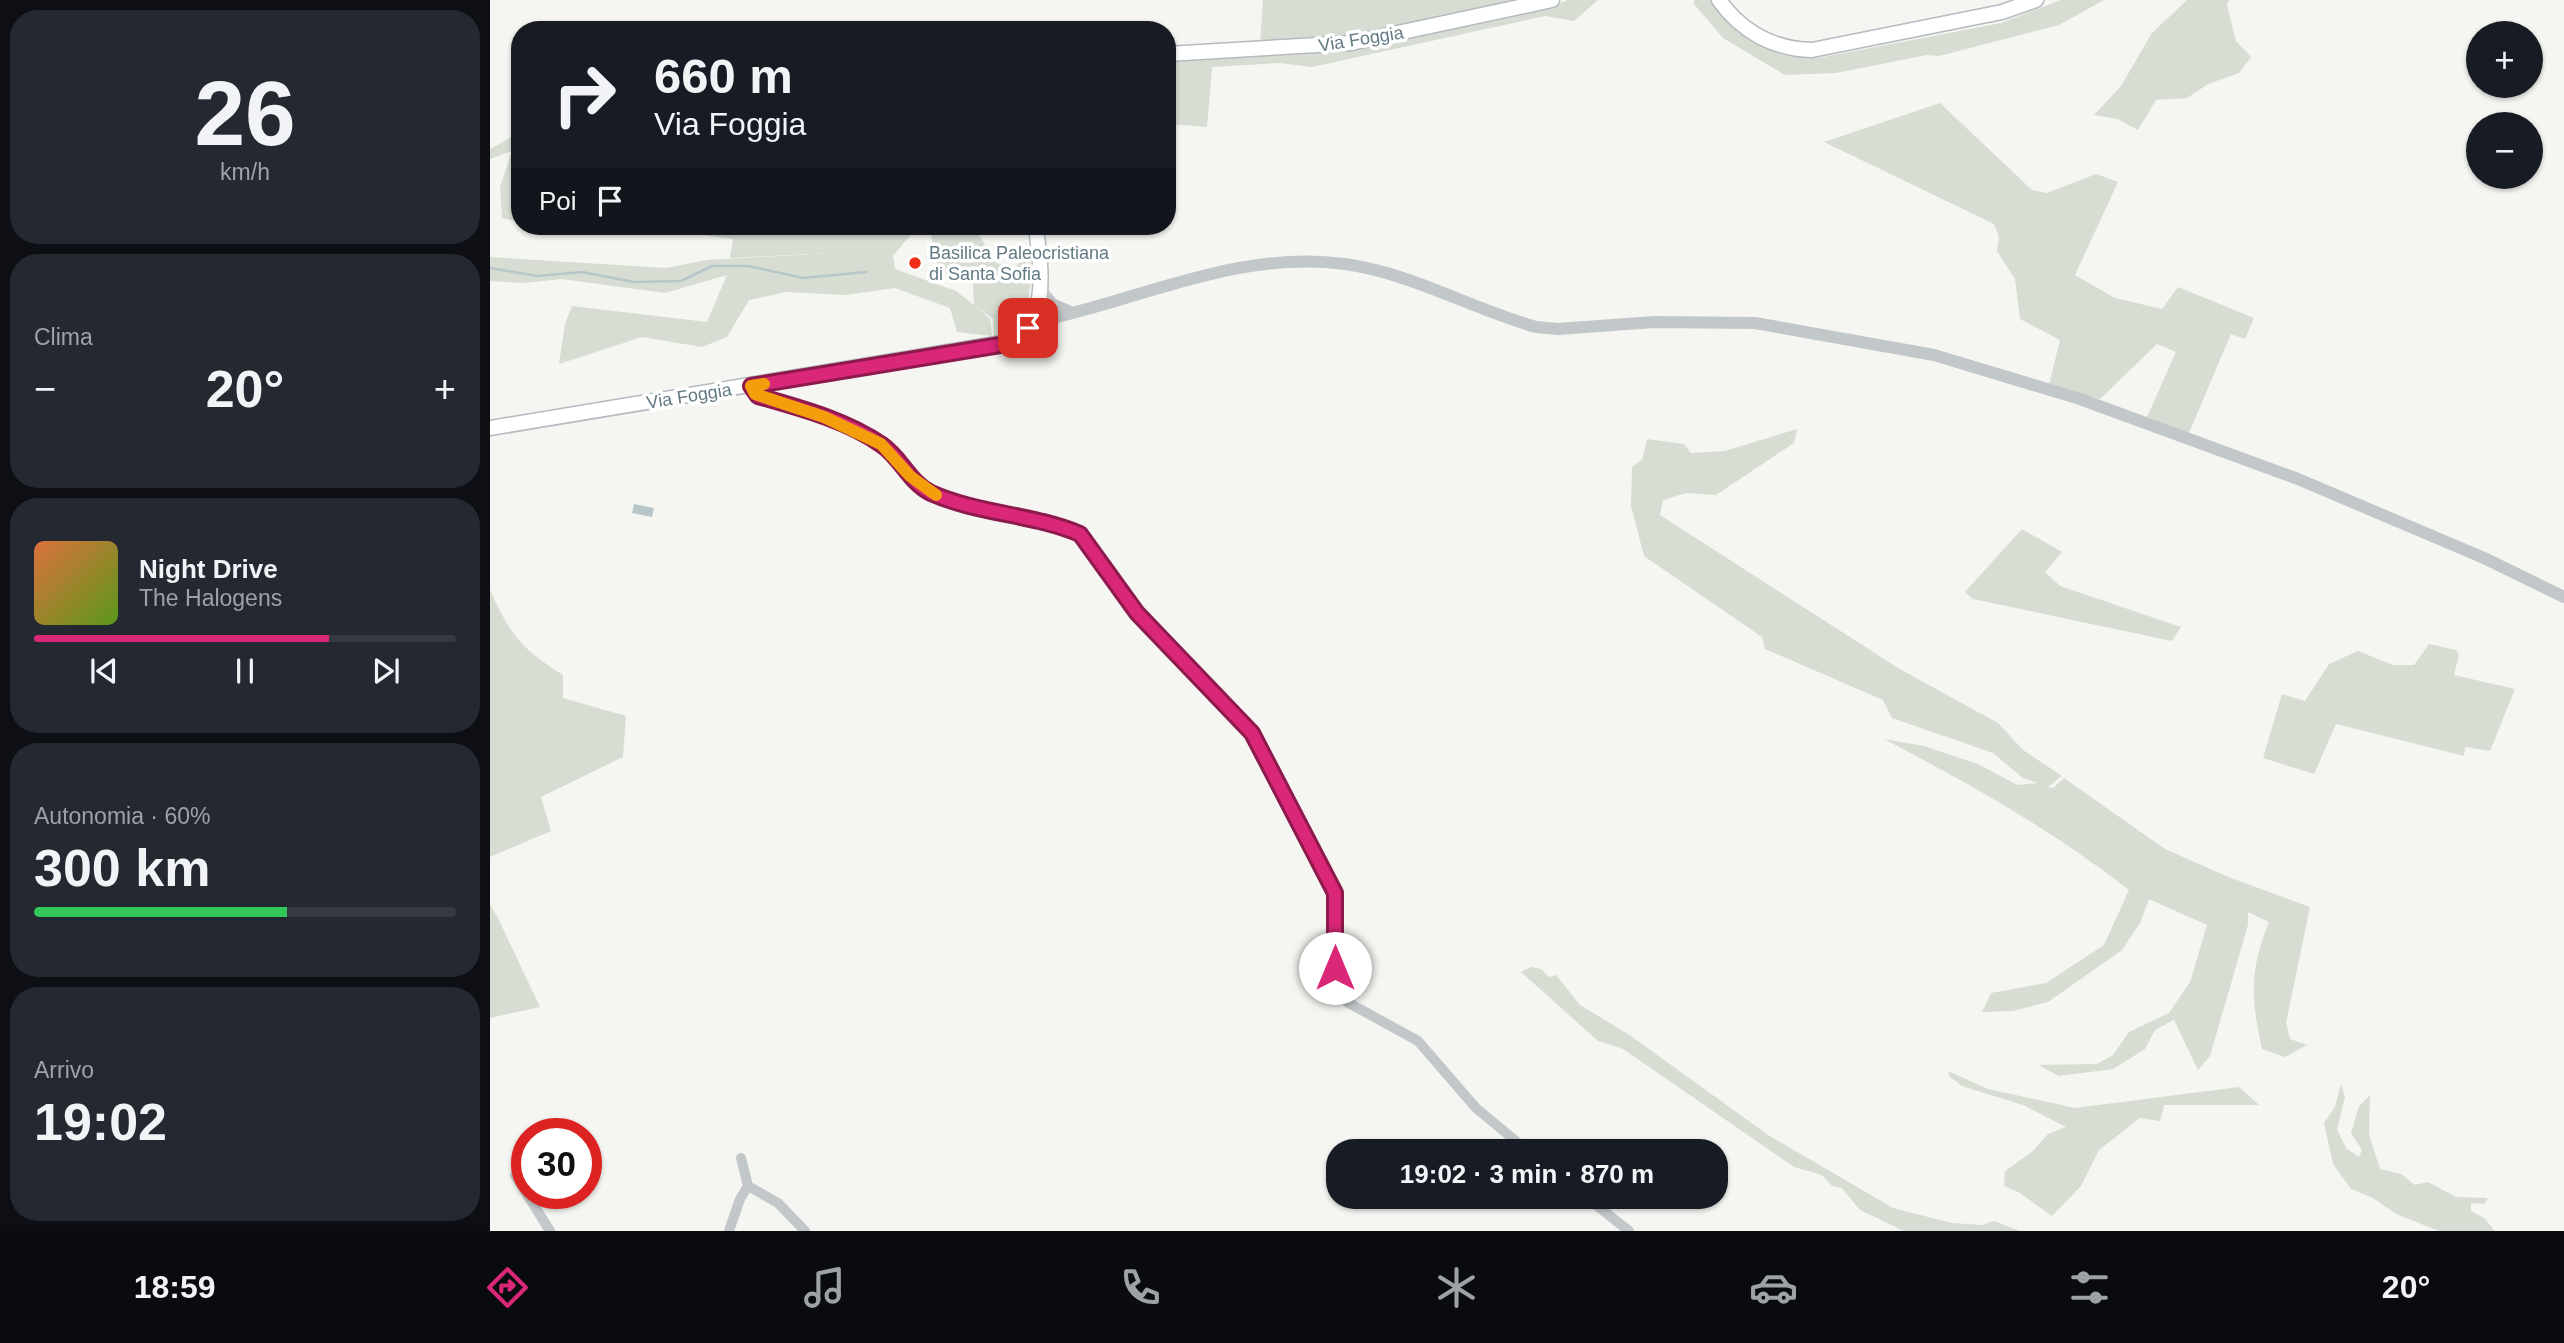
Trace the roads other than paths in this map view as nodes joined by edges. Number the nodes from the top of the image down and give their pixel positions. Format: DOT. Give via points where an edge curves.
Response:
graph roads {
  1 [pos="1552,0"];
  2 [pos="1719,0"];
  3 [pos="2036,0"];
  4 [pos="1176,53"];
  5 [pos="1037,235"];
  6 [pos="1041,289"];
  7 [pos="1054,305"];
  8 [pos="1038,307"];
  9 [pos="1073,313"];
  10 [pos="1050,319"];
  11 [pos="1028,328"];
  12 [pos="751,386"];
  13 [pos="494,426"];
  14 [pos="2564,597"];
  15 [pos="1513,1139"];
  16 [pos="741,1158"];
  17 [pos="748,1186"];
  18 [pos="536,1209"];
  19 [pos="1601,1209"];
  20 [pos="550,1231"];
  21 [pos="729,1231"];
  22 [pos="805,1231"];
  23 [pos="1629,1231"];
  1 -- 4 [label="main road, Via Foggia" via="1351,43"];
  2 -- 3 [label="main road" via="1755,35 1785,47 1812,50 2002,12"];
  5 -- 6 [label="main road"];
  6 -- 7 [label="street"];
  6 -- 8 [label="main road"];
  7 -- 8 [label="street"];
  7 -- 9 [label="street"];
  8 -- 10 [label="street"];
  8 -- 11 [label="main road"];
  9 -- 10 [label="street"];
  9 -- 14 [label="street" via="1229,268 1315,262 1386,273 1536,327 1755,323 1934,355 2080,400 2298,479"];
  10 -- 11 [label="street"];
  11 -- 12 [label="main road, Via Foggia" via="1000,345"];
  12 -- 13 [label="main road, Via Foggia"];
  12 -- 15 [label="street" via="758,396 824,417 881,444 927,491 1080,534 1137,613 1252,733 1335,893 1335,968 1348,1002 1418,1041 1476,1108"];
  16 -- 17 [label="street"];
  17 -- 21 [label="street"];
  17 -- 22 [label="street" via="778,1203"];
  18 -- 20 [label="street"];
  19 -- 23 [label="street"];
}
